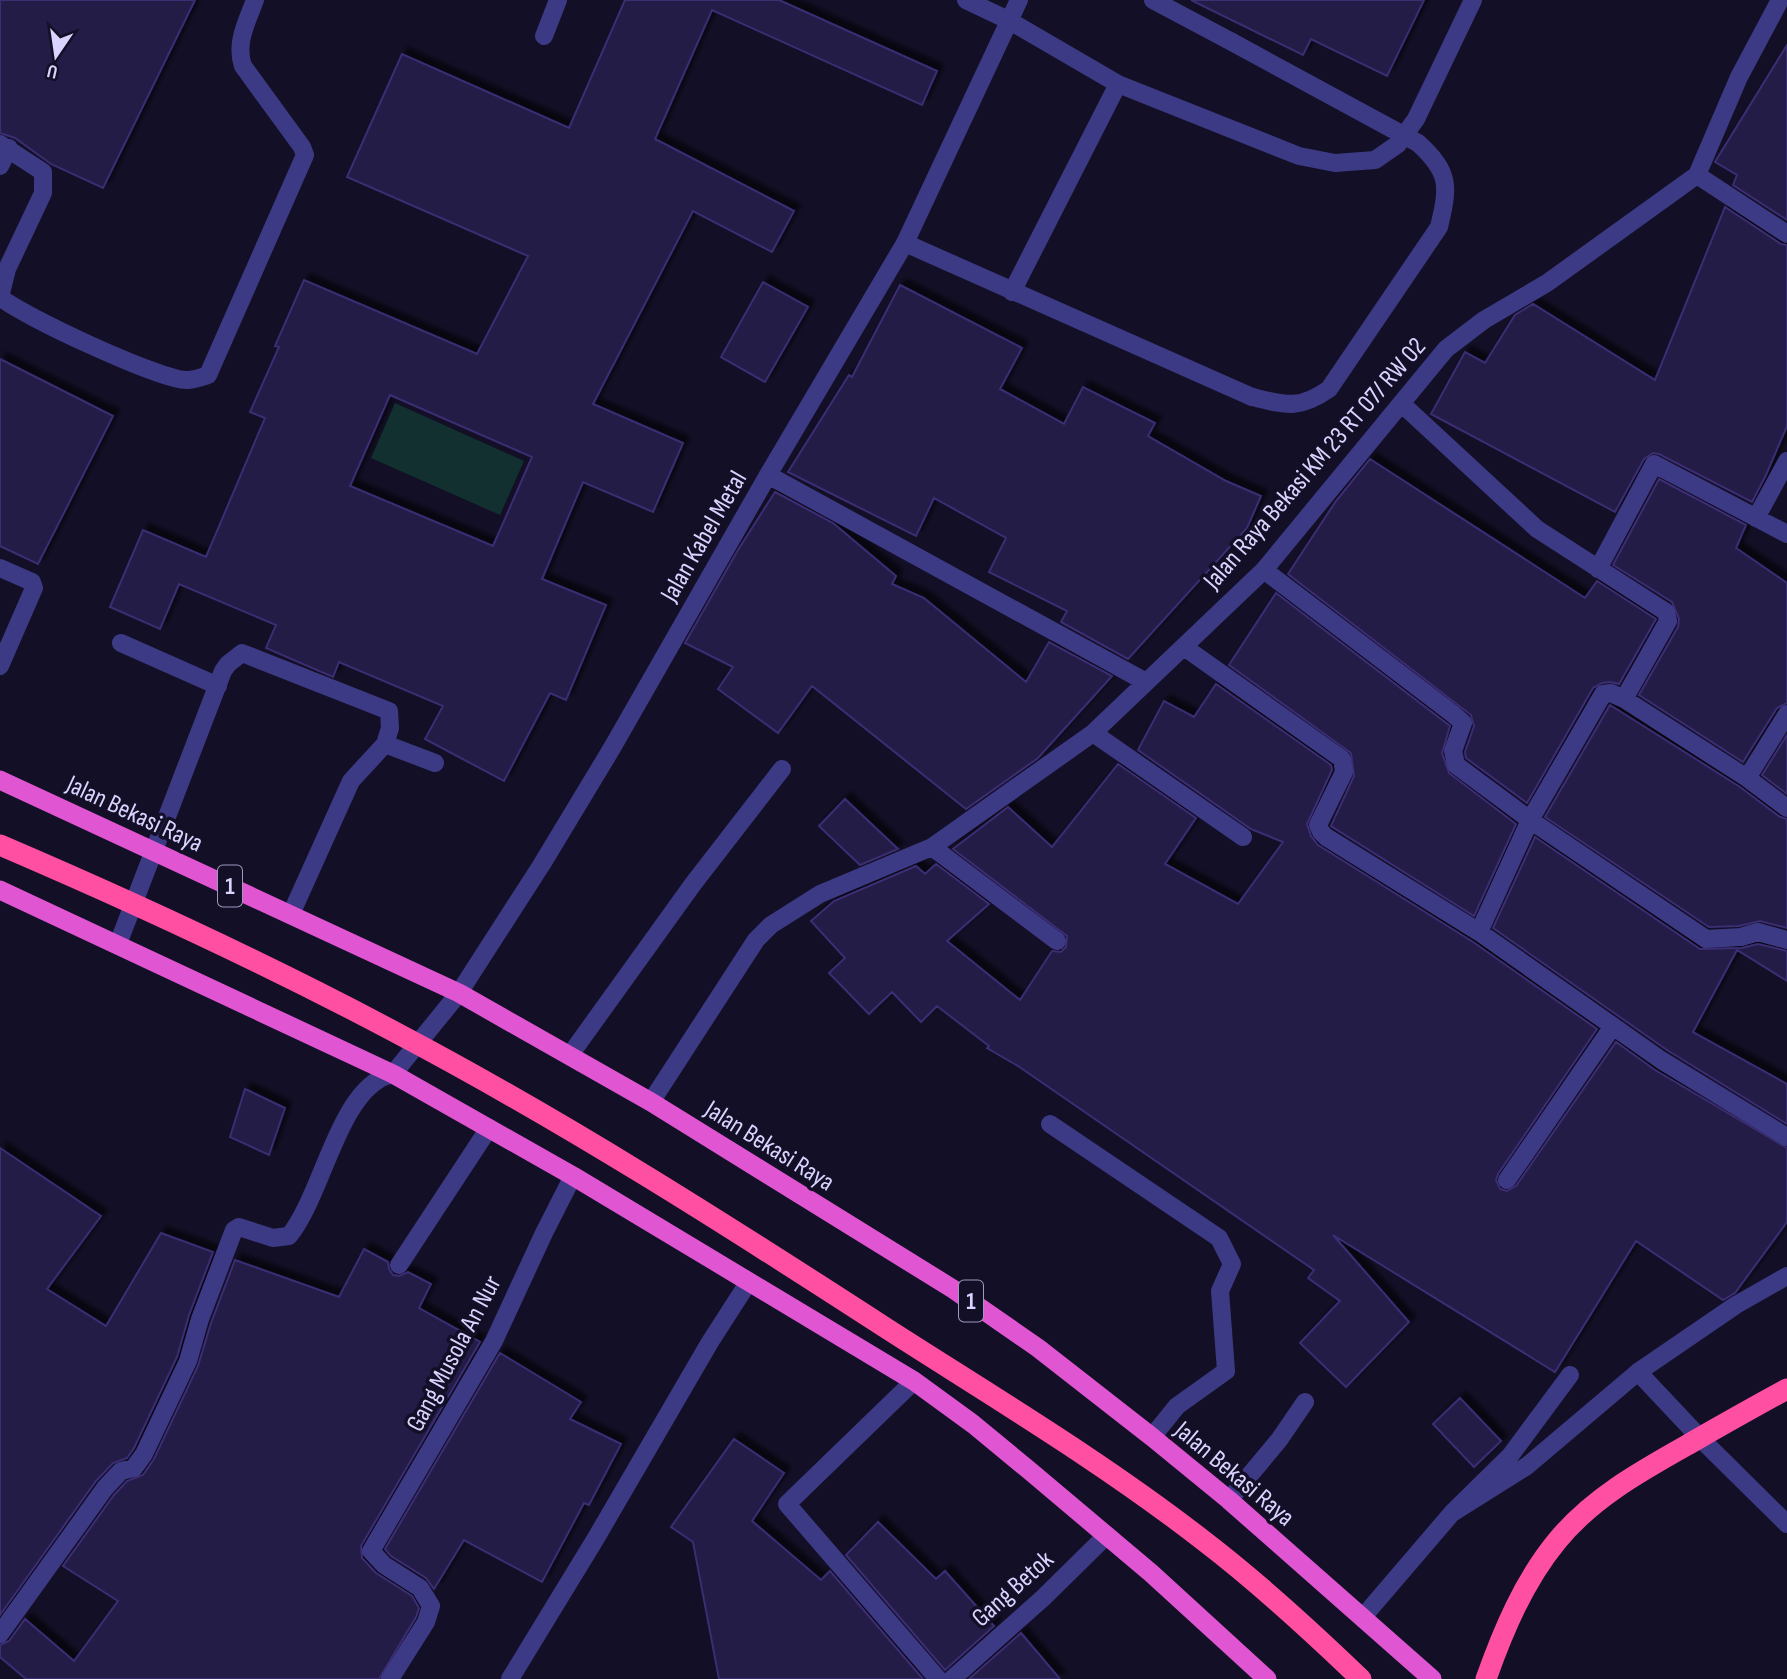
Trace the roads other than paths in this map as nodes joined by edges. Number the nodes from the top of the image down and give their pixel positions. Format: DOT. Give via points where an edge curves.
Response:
graph roads {
  1 [pos="255,0"];
  2 [pos="558,0"];
  3 [pos="966,0"];
  4 [pos="1019,0"];
  5 [pos="1153,0"];
  6 [pos="1473,0"];
  7 [pos="1780,0"];
  8 [pos="1008,20"];
  9 [pos="544,36"];
  10 [pos="1118,83"];
  11 [pos="4,146"];
  12 [pos="0,166"];
  13 [pos="1697,175"];
  14 [pos="1787,234"];
  15 [pos="905,243"];
  16 [pos="1012,292"];
  17 [pos="1402,404"];
  18 [pos="1787,461"];
  19 [pos="768,475"];
  20 [pos="1756,518"];
  21 [pos="1787,534"];
  22 [pos="0,568"];
  23 [pos="1598,569"];
  24 [pos="1264,570"];
  25 [pos="121,643"];
  26 [pos="1184,647"];
  27 [pos="0,666"];
  28 [pos="1146,682"];
  29 [pos="218,686"];
  30 [pos="1624,699"];
  31 [pos="1787,714"];
  32 [pos="1093,733"];
  33 [pos="385,744"];
  34 [pos="435,762"];
  35 [pos="782,769"];
  36 [pos="1747,778"];
  37 [pos="0,780"];
  38 [pos="1787,808"];
  39 [pos="1530,820"];
  40 [pos="1243,837"];
  41 [pos="0,845"];
  42 [pos="932,848"];
  43 [pos="154,852"];
  44 [pos="0,890"];
  45 [pos="291,914"];
  46 [pos="1479,932"];
  47 [pos="1787,940"];
  48 [pos="1057,941"];
  49 [pos="118,944"];
  50 [pos="459,993"];
  51 [pos="1613,1026"];
  52 [pos="570,1055"];
  53 [pos="393,1074"];
  54 [pos="651,1102"];
  55 [pos="1050,1124"];
  56 [pos="489,1128"];
  57 [pos="1787,1137"];
  58 [pos="573,1176"];
  59 [pos="1507,1180"];
  60 [pos="399,1265"];
  61 [pos="1787,1276"];
  62 [pos="748,1283"];
  63 [pos="1638,1373"];
  64 [pos="1570,1375"];
  65 [pos="914,1381"];
  66 [pos="1787,1389"];
  67 [pos="1305,1402"];
  68 [pos="1152,1437"];
  69 [pos="1229,1500"];
  70 [pos="1452,1513"];
  71 [pos="1787,1524"];
  72 [pos="1107,1535"];
  73 [pos="1363,1617"];
  74 [pos="0,1634"];
  75 [pos="390,1679"];
  76 [pos="510,1679"];
  77 [pos="938,1679"];
  78 [pos="952,1679"];
  79 [pos="1267,1679"];
  80 [pos="1361,1679"];
  81 [pos="1432,1679"];
  82 [pos="1486,1679"];
  1 -- 11 [label="street" via="238,46 240,57 305,155 208,375 186,380 146,368 58,329 1,297 7,269 43,193 43,172"];
  2 -- 9 [label="street"];
  3 -- 8 [label="street"];
  4 -- 8 [label="street, Jalan Kabel Metal"];
  5 -- 16 [label="street, bridge" via="1418,143 1437,160 1445,180 1439,227 1329,389 1311,401 1286,405 1252,397"];
  6 -- 10 [label="street" via="1416,119 1398,144 1374,160 1335,163 1299,156"];
  7 -- 13 [label="street" via="1739,77"];
  8 -- 10 [label="street"];
  8 -- 15 [label="street, Jalan Kabel Metal"];
  10 -- 16 [label="street"];
  11 -- 12 [label="street"];
  13 -- 14 [label="street"];
  13 -- 17 [label="street, Jalan Raya Bekasi KM 23 RT 07/ RW 02" via="1446,349"];
  15 -- 16 [label="street"];
  15 -- 19 [label="street, Jalan Kabel Metal"];
  17 -- 23 [label="street" via="1537,529"];
  17 -- 24 [label="street, Jalan Raya Bekasi KM 23 RT 07/ RW 02"];
  18 -- 20 [label="street"];
  19 -- 28 [label="street"];
  19 -- 50 [label="street, Jalan Kabel Metal" via="612,748"];
  20 -- 21 [label="street"];
  20 -- 23 [label="street" via="1654,464"];
  22 -- 27 [label="street" via="32,582 34,588"];
  23 -- 30 [label="street" via="1667,612 1668,621"];
  24 -- 26 [label="street, Jalan Raya Bekasi KM 23 RT 07/ RW 02"];
  24 -- 39 [label="street" via="1463,723 1453,751 1456,765"];
  25 -- 29 [label="street"];
  26 -- 28 [label="street, Jalan Raya Bekasi KM 23 RT 07/ RW 02"];
  26 -- 46 [label="street" via="1342,760 1344,772 1318,825 1321,832"];
  28 -- 32 [label="street, Jalan Raya Bekasi KM 23 RT 07/ RW 02"];
  29 -- 33 [label="street" via="228,664 242,653 389,711"];
  29 -- 43 [label="street"];
  30 -- 36 [label="street"];
  30 -- 39 [label="street" via="1603,694"];
  31 -- 36 [label="street"];
  32 -- 40 [label="street"];
  32 -- 42 [label="street, Jalan Raya Bekasi KM 23 RT 07/ RW 02"];
  33 -- 34 [label="street"];
  33 -- 45 [label="street" via="351,781"];
  35 -- 52 [label="street" via="692,884"];
  36 -- 38 [label="street"];
  37 -- 43 [label="highway, Jalan Bekasi Raya / 1"];
  39 -- 46 [label="street"];
  39 -- 47 [label="street" via="1706,939 1758,932"];
  41 -- 80 [label="highway, bridge" via="256,960 394,1031 688,1202 1137,1492 1274,1598"];
  42 -- 48 [label="street"];
  42 -- 54 [label="street, Jalan Raya Bekasi KM 23 RT 07/ RW 02" via="820,894 771,925 756,940"];
  43 -- 45 [label="highway, Jalan Bekasi Raya / 1"];
  43 -- 49 [label="street"];
  44 -- 49 [label="highway"];
  45 -- 50 [label="highway, Jalan Bekasi Raya / 1"];
  46 -- 51 [label="street"];
  49 -- 53 [label="highway"];
  50 -- 52 [label="highway, Jalan Bekasi Raya / 1"];
  50 -- 53 [label="street, Jalan Kabel Metal"];
  51 -- 57 [label="street" via="1716,1096"];
  51 -- 59 [label="street"];
  52 -- 54 [label="highway, Jalan Bekasi Raya / 1"];
  53 -- 56 [label="highway"];
  53 -- 74 [label="street, Jalan Kabel Metal" via="377,1080 351,1108 298,1226 289,1236 273,1238 239,1227 234,1230 188,1361 145,1454 134,1468 121,1471 105,1488"];
  54 -- 68 [label="highway, Jalan Bekasi Raya / 1" via="953,1289"];
  55 -- 68 [label="street" via="1219,1238 1232,1264 1220,1291 1226,1371 1177,1406"];
  56 -- 58 [label="highway"];
  56 -- 60 [label="street"];
  58 -- 62 [label="highway"];
  58 -- 75 [label="street, Gang Musola An Nur" via="494,1341 371,1551 420,1588 431,1606"];
  61 -- 63 [label="street" via="1736,1305"];
  62 -- 65 [label="highway"];
  62 -- 76 [label="street"];
  63 -- 70 [label="street" via="1527,1466"];
  63 -- 71 [label="street"];
  64 -- 70 [label="street" via="1510,1456"];
  65 -- 72 [label="highway"];
  65 -- 77 [label="street" via="787,1504"];
  66 -- 82 [label="highway, bridge" via="1626,1480 1584,1513 1555,1544 1531,1580"];
  67 -- 69 [label="street"];
  68 -- 69 [label="highway, Jalan Bekasi Raya / 1"];
  69 -- 73 [label="highway, Jalan Bekasi Raya / 1"];
  70 -- 73 [label="street"];
  72 -- 78 [label="street, Gang Betok"];
  72 -- 79 [label="highway"];
  73 -- 81 [label="highway, Jalan Bekasi Raya / 1"];
}
